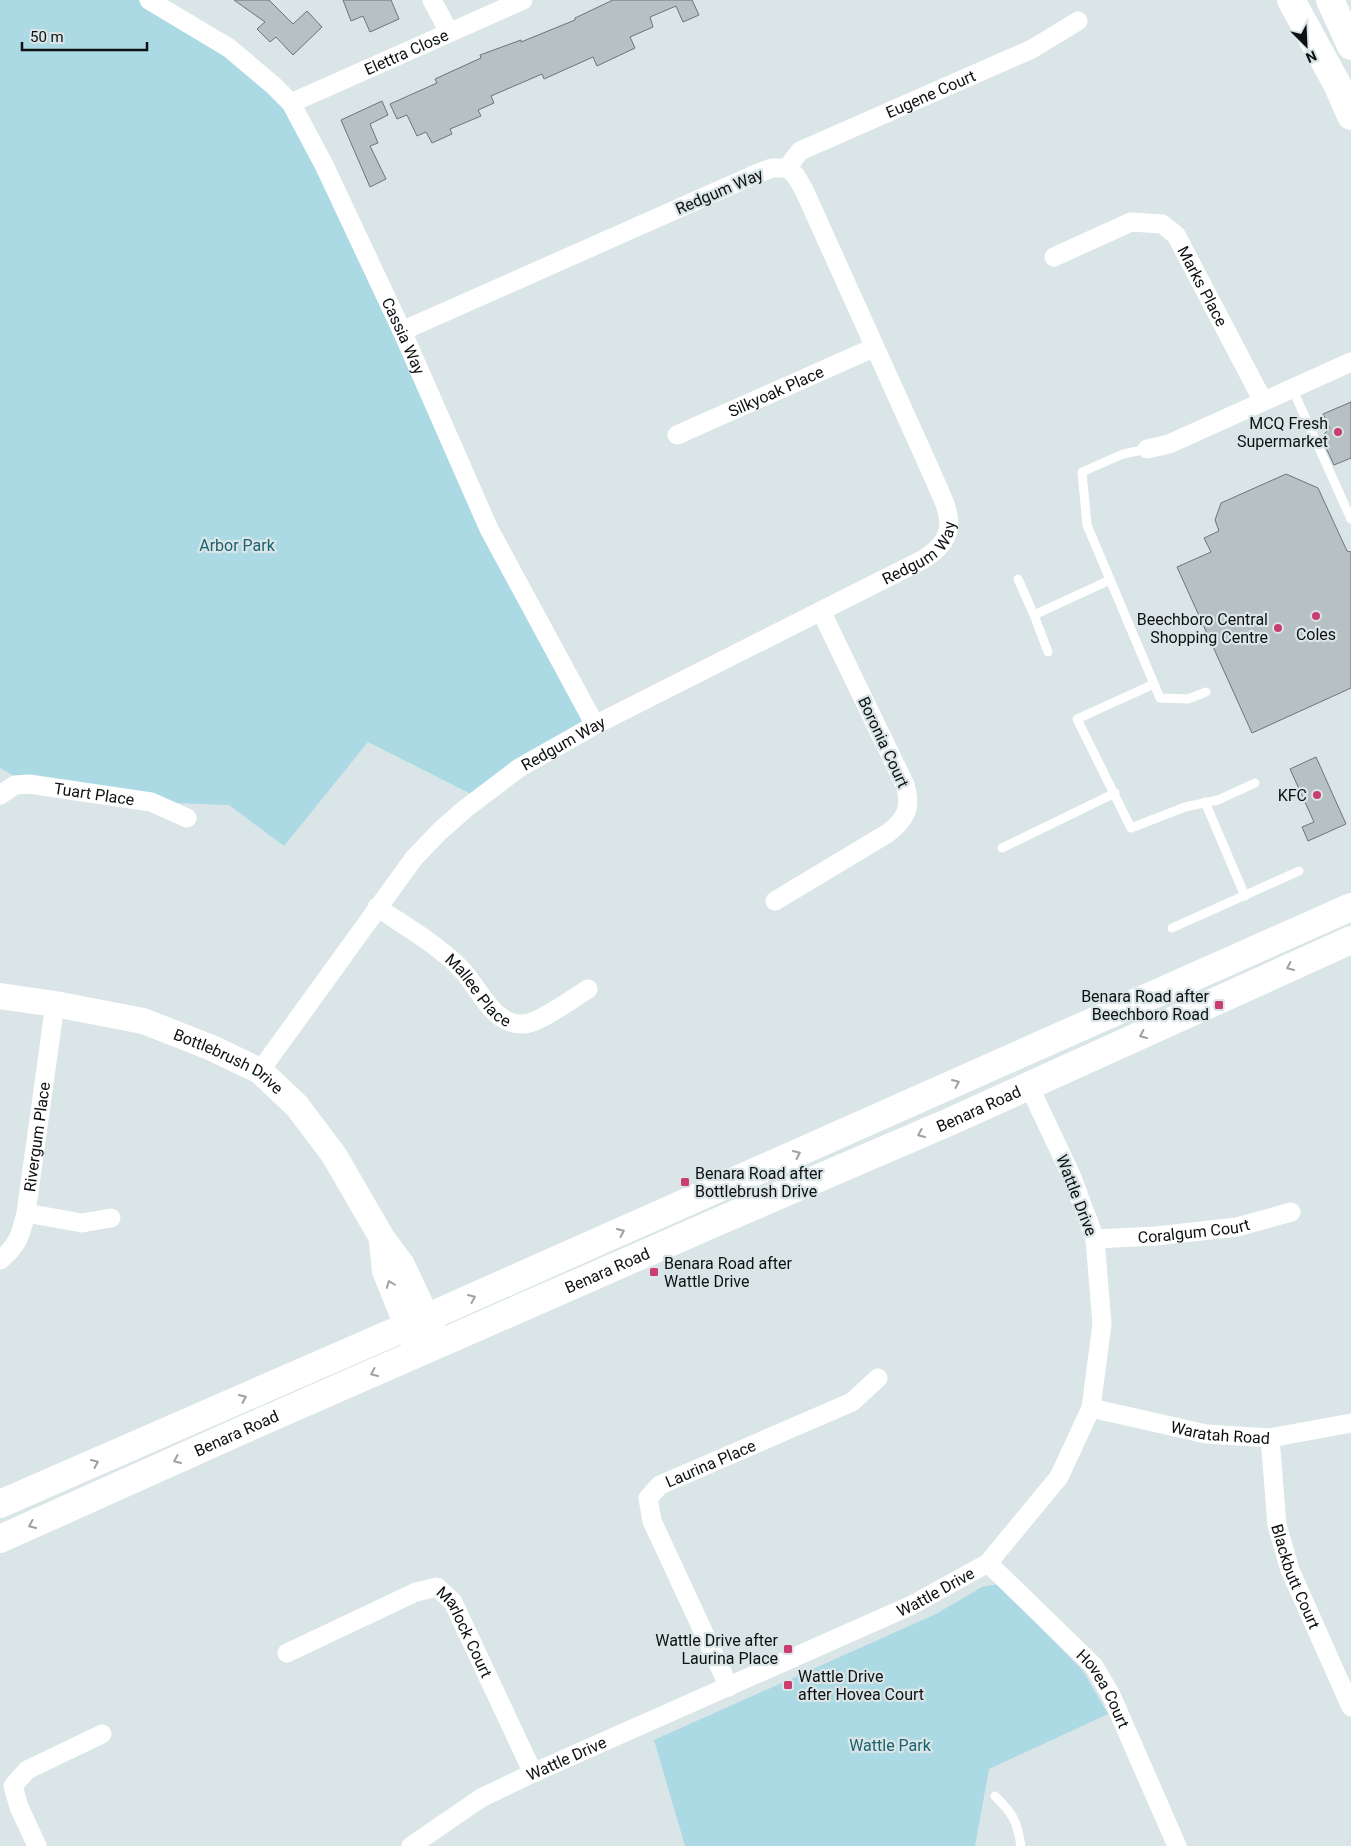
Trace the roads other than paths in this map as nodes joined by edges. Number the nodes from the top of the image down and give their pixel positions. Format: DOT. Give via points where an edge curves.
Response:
graph roads {
  1 [pos="149,0"];
  2 [pos="432,0"];
  3 [pos="522,0"];
  4 [pos="1291,0"];
  5 [pos="1330,0"];
  6 [pos="1078,21"];
  7 [pos="449,32"];
  8 [pos="1351,46"];
  9 [pos="291,103"];
  10 [pos="1351,116"];
  11 [pos="787,168"];
  12 [pos="1054,257"];
  13 [pos="402,331"];
  14 [pos="873,348"];
  15 [pos="1351,362"];
  16 [pos="1292,388"];
  17 [pos="1264,401"];
  18 [pos="677,435"];
  19 [pos="1147,450"];
  20 [pos="1351,519"];
  21 [pos="1018,579"];
  22 [pos="1110,580"];
  23 [pos="821,611"];
  24 [pos="1034,615"];
  25 [pos="1048,652"];
  26 [pos="1154,684"];
  27 [pos="1206,692"];
  28 [pos="595,725"];
  29 [pos="1255,783"];
  30 [pos="1114,793"];
  31 [pos="0,795"];
  32 [pos="1205,802"];
  33 [pos="187,818"];
  34 [pos="1002,848"];
  35 [pos="1300,871"];
  36 [pos="1245,896"];
  37 [pos="775,901"];
  38 [pos="377,907"];
  39 [pos="1342,927"];
  40 [pos="1172,928"];
  41 [pos="588,989"];
  42 [pos="0,996"];
  43 [pos="55,1004"];
  44 [pos="1016,1057"];
  45 [pos="260,1071"];
  46 [pos="1029,1086"];
  47 [pos="704,1195"];
  48 [pos="1291,1212"];
  49 [pos="26,1213"];
  50 [pos="110,1218"];
  51 [pos="717,1222"];
  52 [pos="1095,1240"];
  53 [pos="0,1260"];
  54 [pos="417,1322"];
  55 [pos="429,1348"];
  56 [pos="878,1378"];
  57 [pos="1091,1408"];
  58 [pos="1351,1423"];
  59 [pos="1270,1438"];
  60 [pos="50,1482"];
  61 [pos="0,1504"];
  62 [pos="63,1511"];
  63 [pos="0,1539"];
  64 [pos="988,1563"];
  65 [pos="286,1652"];
  66 [pos="729,1687"];
  67 [pos="1351,1707"];
  68 [pos="102,1734"];
  69 [pos="533,1773"];
  70 [pos="996,1796"];
  71 [pos="37,1846"];
  72 [pos="411,1846"];
  73 [pos="1021,1846"];
  74 [pos="1177,1846"];
  1 -- 9 [label="street, Cassia Way" via="229,48"];
  2 -- 7 [label="street"];
  3 -- 7 [label="street, Elettra Close"];
  4 -- 10 [label="main road"];
  5 -- 8 [label="main road"];
  6 -- 11 [label="street, Eugene Court" via="1032,49 800,151"];
  7 -- 9 [label="street, Elettra Close"];
  9 -- 13 [label="street, Cassia Way" via="324,165"];
  11 -- 13 [label="street, Redgum Way" via="772,168 756,174"];
  11 -- 14 [label="street, Redgum Way" via="804,190"];
  12 -- 17 [label="street, Marks Place" via="1131,222 1162,224 1176,235"];
  13 -- 28 [label="street, Cassia Way" via="489,529"];
  14 -- 18 [label="street, Silkyoak Place"];
  14 -- 23 [label="street, Redgum Way" via="929,467 950,525 946,539 937,551"];
  15 -- 16 [label="street"];
  16 -- 17 [label="street"];
  16 -- 20 [label="lane"];
  17 -- 19 [label="street" via="1169,444"];
  19 -- 22 [label="lane" via="1123,454 1082,472 1087,525"];
  21 -- 24 [label="lane"];
  22 -- 24 [label="lane"];
  22 -- 26 [label="lane"];
  23 -- 28 [label="street, Redgum Way"];
  23 -- 37 [label="street, Boronia Court" via="905,786 909,798 907,812 900,824 888,833"];
  24 -- 25 [label="lane"];
  26 -- 27 [label="lane" via="1160,698 1188,698"];
  26 -- 30 [label="lane" via="1077,719"];
  28 -- 38 [label="street, Redgum Way" via="519,768 465,809 414,858"];
  29 -- 32 [label="lane" via="1218,800"];
  30 -- 32 [label="lane" via="1131,828 1185,806"];
  30 -- 34 [label="lane"];
  31 -- 33 [label="street, Tuart Place" via="15,785 29,784 151,802"];
  32 -- 36 [label="lane"];
  35 -- 36 [label="lane"];
  36 -- 40 [label="lane"];
  38 -- 41 [label="street, Mallee Place" via="446,954 495,1012 515,1024 526,1024 540,1018"];
  38 -- 45 [label="street, Redgum Way"];
  39 -- 44 [label="main road, Benara Road"];
  39 -- 46 [label="main road, Benara Road, one-way"];
  42 -- 43 [label="street, Bottlebrush Drive"];
  43 -- 45 [label="street, Bottlebrush Drive" via="143,1021"];
  43 -- 49 [label="street, Rivergum Place"];
  44 -- 46 [label="main road"];
  47 -- 44 [label="main road, Benara Road, one-way"];
  45 -- 54 [label="street, Bottlebrush Drive" via="298,1106 344,1171 382,1238 385,1271"];
  46 -- 51 [label="main road, Benara Road, one-way"];
  46 -- 52 [label="street, Wattle Drive" via="1071,1175"];
  47 -- 51 [label="main road"];
  54 -- 47 [label="main road, Benara Road, one-way"];
  48 -- 52 [label="street, Coralgum Court" via="1237,1227"];
  49 -- 50 [label="street" via="82,1223"];
  49 -- 53 [label="street, Rivergum Place" via="19,1238 12,1250"];
  51 -- 55 [label="main road, Benara Road"];
  52 -- 57 [label="street, Wattle Drive" via="1102,1324"];
  54 -- 55 [label="street, Bottlebrush Drive"];
  60 -- 54 [label="main road, Benara Road, one-way"];
  55 -- 62 [label="main road, Benara Road, one-way"];
  56 -- 66 [label="street, Laurina Place" via="852,1402 660,1485 648,1498 652,1521"];
  57 -- 59 [label="street, Waratah Road" via="1206,1434"];
  57 -- 64 [label="street, Wattle Drive" via="1059,1477"];
  58 -- 59 [label="street, Waratah Road"];
  59 -- 67 [label="street, Blackbutt Court" via="1277,1524 1290,1570"];
  60 -- 61 [label="main road, Benara Road"];
  60 -- 62 [label="main road"];
  62 -- 63 [label="main road, Benara Road, one-way"];
  64 -- 66 [label="street, Wattle Drive" via="912,1605"];
  64 -- 74 [label="street, Hovea Court" via="1094,1666 1111,1695"];
  65 -- 69 [label="street, Marlock Court" via="416,1592 437,1587 453,1602"];
  66 -- 69 [label="street, Wattle Drive"];
  68 -- 71 [label="street" via="27,1770 13,1786"];
  69 -- 72 [label="street, Wattle Drive" via="481,1798"];
  70 -- 73 [label="lane" via="1012,1813"];
}
